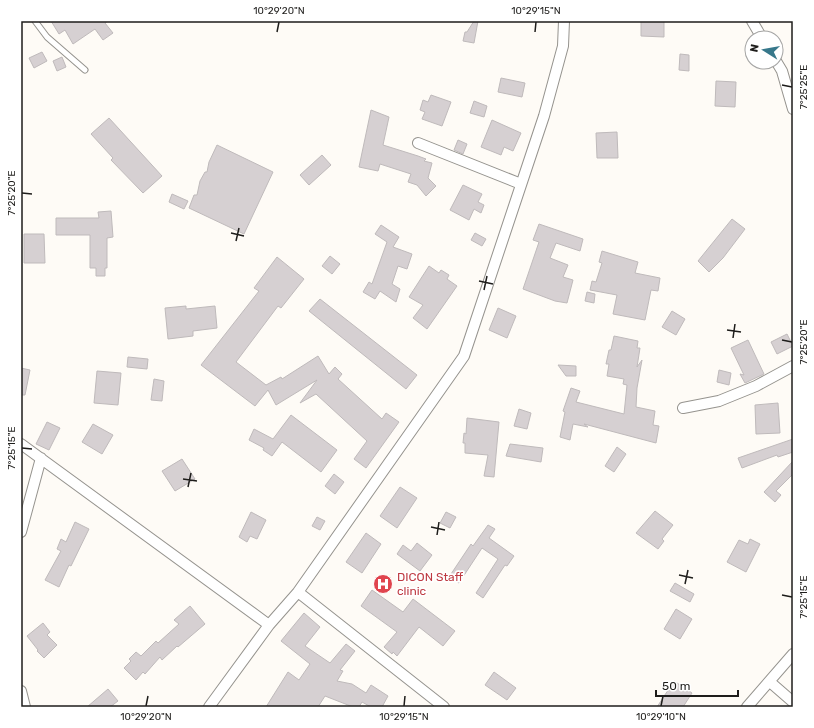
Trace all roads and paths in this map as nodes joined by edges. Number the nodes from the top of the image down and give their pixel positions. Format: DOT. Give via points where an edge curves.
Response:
graph roads {
  1 [pos="35,21"];
  2 [pos="564,21"];
  3 [pos="752,21"];
  4 [pos="757,30"];
  5 [pos="85,70"];
  6 [pos="781,70"];
  7 [pos="793,109"];
  8 [pos="418,143"];
  9 [pos="521,184"];
  10 [pos="793,366"];
  11 [pos="683,408"];
  12 [pos="21,444"];
  13 [pos="41,458"];
  14 [pos="21,532"];
  15 [pos="298,592"];
  16 [pos="269,625"];
  17 [pos="793,654"];
  18 [pos="770,682"];
  19 [pos="21,691"];
  20 [pos="793,702"];
  21 [pos="26,707"];
  22 [pos="209,707"];
  23 [pos="444,707"];
  24 [pos="747,707"];
  1 -- 5 [label="lane" via="47,37"];
  2 -- 9 [label="street" via="563,46 544,116"];
  3 -- 4 [label="street"];
  6 -- 7 [label="street"];
  8 -- 9 [label="street"];
  9 -- 15 [label="street" via="464,356"];
  10 -- 11 [label="street" via="756,386 719,401"];
  12 -- 13 [label="street"];
  13 -- 14 [label="street"];
  13 -- 16 [label="street"];
  15 -- 16 [label="street"];
  15 -- 23 [label="street"];
  16 -- 22 [label="street"];
  17 -- 18 [label="street"];
  18 -- 20 [label="street"];
  18 -- 24 [label="street"];
  19 -- 21 [label="street"];
}
